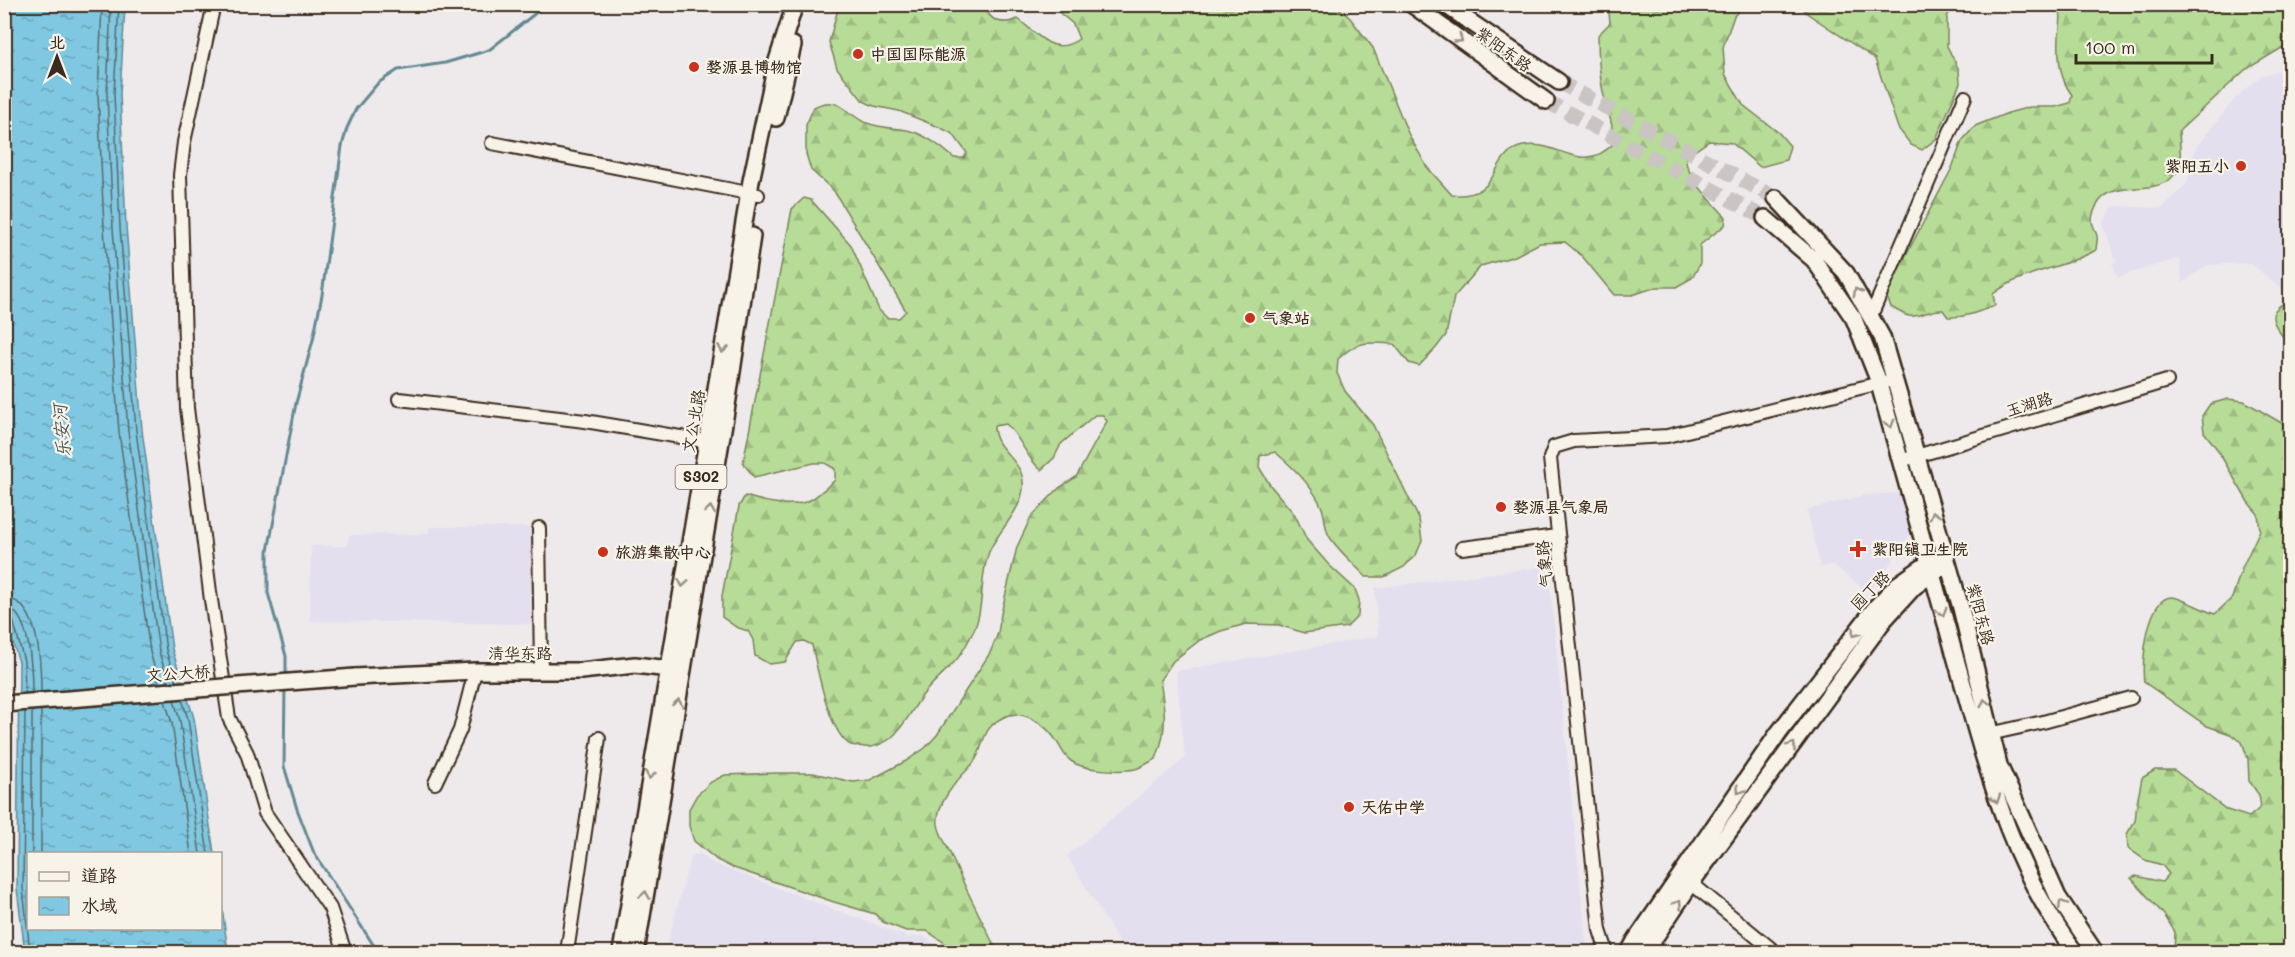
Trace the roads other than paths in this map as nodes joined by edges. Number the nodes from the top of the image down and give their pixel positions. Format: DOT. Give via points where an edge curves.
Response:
graph roads {
  1 [pos="214,4"];
  2 [pos="795,4"];
  3 [pos="805,4"];
  4 [pos="1412,4"];
  5 [pos="1443,4"];
  6 [pos="1559,82"];
  7 [pos="1965,97"];
  8 [pos="1546,101"];
  9 [pos="492,142"];
  10 [pos="754,194"];
  11 [pos="1776,198"];
  12 [pos="1765,218"];
  13 [pos="1871,316"];
  14 [pos="1895,379"];
  15 [pos="2167,381"];
  16 [pos="1879,384"];
  17 [pos="399,399"];
  18 [pos="714,443"];
  19 [pos="1917,456"];
  20 [pos="1900,461"];
  21 [pos="539,528"];
  22 [pos="1557,536"];
  23 [pos="1462,548"];
  24 [pos="1948,561"];
  25 [pos="1931,568"];
  26 [pos="668,669"];
  27 [pos="475,670"];
  28 [pos="541,671"];
  29 [pos="684,671"];
  30 [pos="355,677"];
  31 [pos="2132,698"];
  32 [pos="4,704"];
  33 [pos="1985,735"];
  34 [pos="599,738"];
  35 [pos="435,783"];
  36 [pos="1687,879"];
  37 [pos="345,952"];
  38 [pos="567,952"];
  39 [pos="621,952"];
  40 [pos="636,952"];
  41 [pos="1607,952"];
  42 [pos="1629,952"];
  43 [pos="1645,952"];
  44 [pos="1775,952"];
  45 [pos="2075,952"];
  46 [pos="2095,952"];
  1 -- 37 [label="street" via="180,175 187,408 211,600 229,718 247,753 266,813 330,908"];
  2 -- 10 [label="main road, 文公北路 / S302" via="777,64"];
  3 -- 10 [label="main road, 文公北路 / S302"];
  4 -- 8 [label="main road, 紫阳东路, one-way"];
  5 -- 6 [label="main road, 紫阳东路"];
  7 -- 13 [label="street"];
  9 -- 10 [label="street"];
  10 -- 18 [label="main road, 文公北路 / S302"];
  13 -- 11 [label="main road, 紫阳东路, one-way" via="1846,273"];
  12 -- 16 [label="main road, 紫阳东路" via="1814,260 1854,319"];
  13 -- 14 [label="main road, 紫阳东路"];
  14 -- 16 [label="street, 气象路"];
  14 -- 19 [label="main road, 紫阳东路"];
  15 -- 19 [label="street, 玉湖路"];
  16 -- 20 [label="main road, 紫阳东路, one-way"];
  16 -- 22 [label="street, 气象路" via="1667,436 1574,441 1554,447 1550,458"];
  17 -- 18 [label="street" via="585,421"];
  18 -- 26 [label="main road, 文公北路 / S302, one-way"];
  29 -- 18 [label="main road, 文公北路 / S302, one-way"];
  19 -- 20 [label="street, 玉湖路"];
  24 -- 19 [label="main road, 紫阳东路, one-way"];
  20 -- 25 [label="main road, 紫阳东路"];
  21 -- 28 [label="street"];
  22 -- 23 [label="street"];
  22 -- 41 [label="street, 气象路" via="1600,930"];
  24 -- 25 [label="main road"];
  33 -- 24 [label="main road, 紫阳东路, one-way"];
  25 -- 33 [label="main road, 紫阳东路, one-way"];
  25 -- 36 [label="main road, 园丁路" via="1897,585 1875,608 1779,732"];
  26 -- 28 [label="main road, 清华东路" via="635,665"];
  26 -- 29 [label="main road, 清华东路"];
  26 -- 39 [label="main road, 文公北路 / S302, one-way"];
  27 -- 28 [label="main road, 清华东路"];
  27 -- 30 [label="main road, 清华东路"];
  27 -- 35 [label="street" via="459,730"];
  40 -- 29 [label="main road, 文公北路 / S302, one-way"];
  30 -- 32 [label="main road, 文公大桥, bridge"];
  31 -- 33 [label="street"];
  33 -- 45 [label="main road, 紫阳东路, one-way" via="1995,797 2024,870"];
  46 -- 33 [label="main road, 紫阳东路, one-way" via="2058,897"];
  34 -- 38 [label="street"];
  36 -- 42 [label="main road, 园丁路"];
  43 -- 36 [label="main road, 园丁路, one-way"];
  36 -- 44 [label="street"];
}
